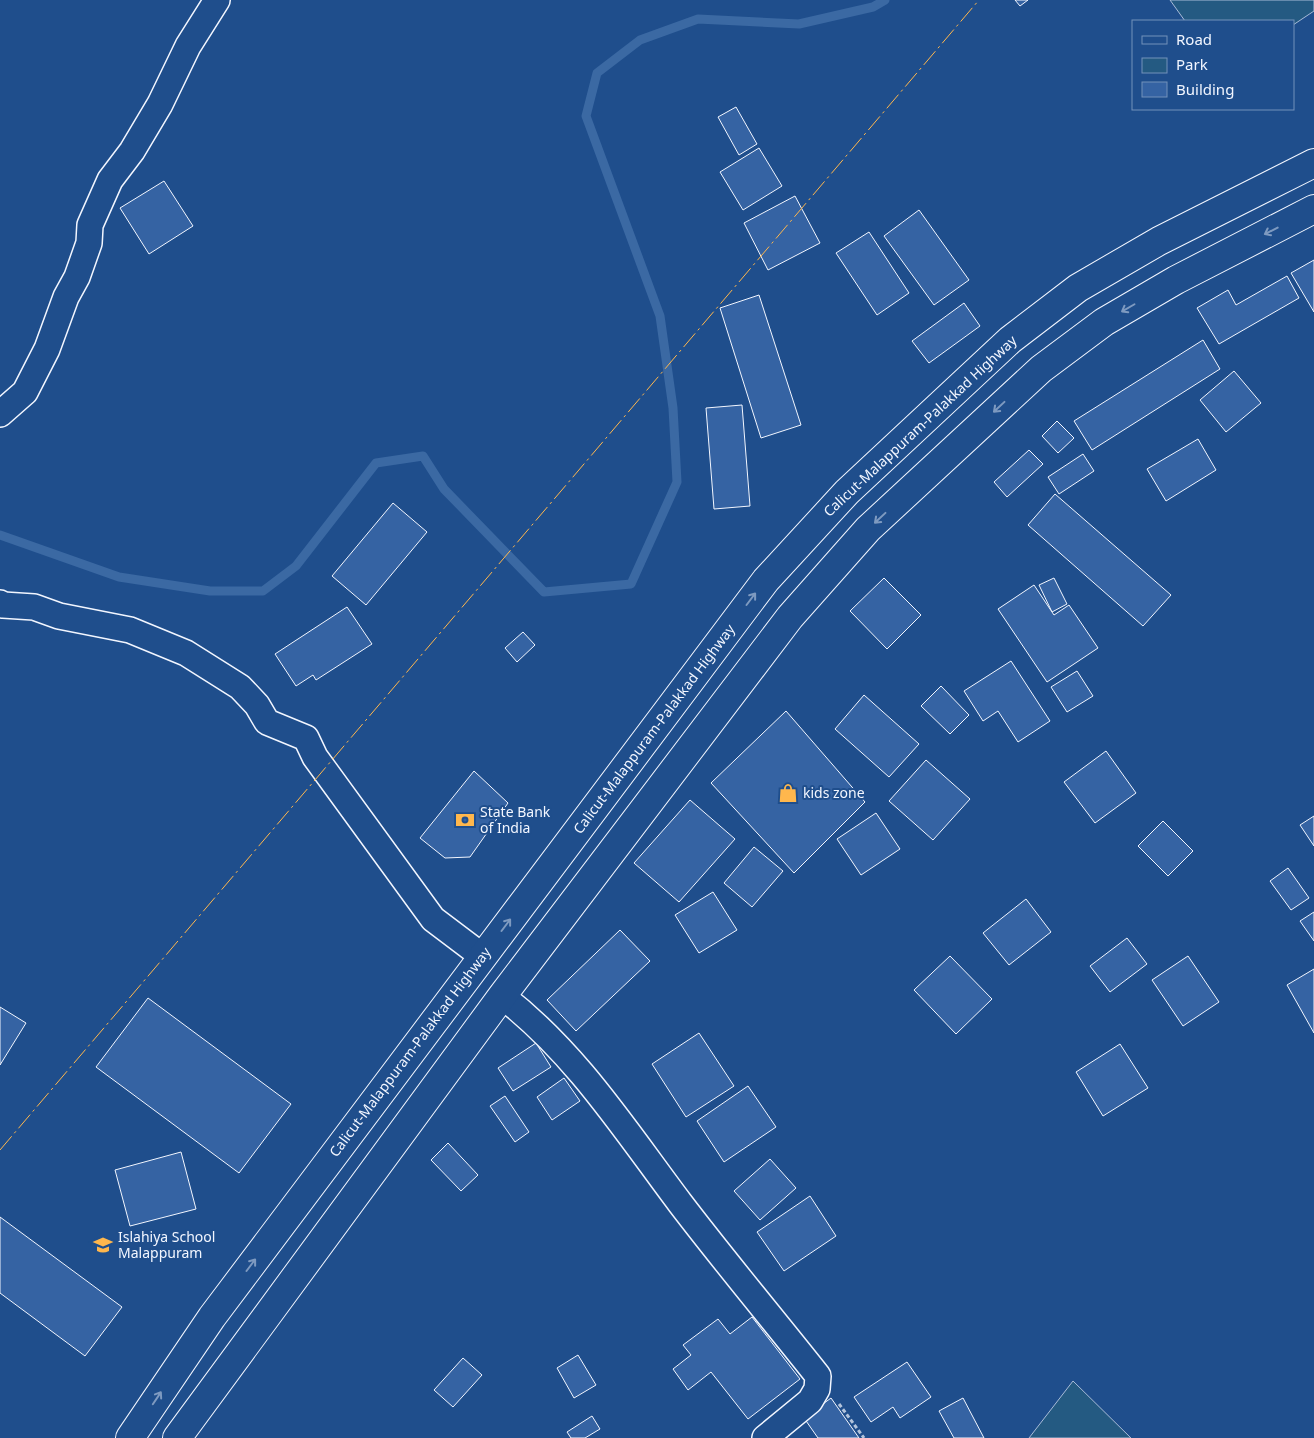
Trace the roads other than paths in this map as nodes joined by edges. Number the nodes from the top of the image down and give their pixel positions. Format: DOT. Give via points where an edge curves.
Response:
graph roads {
  1 [pos="218,0"];
  2 [pos="1314,163"];
  3 [pos="1314,209"];
  4 [pos="0,414"];
  5 [pos="0,603"];
  6 [pos="482,956"];
  7 [pos="502,996"];
  8 [pos="130,1438"];
  9 [pos="178,1438"];
  10 [pos="765,1438"];
  1 -- 4 [label="street" via="188,46 160,104 132,151 110,180 90,225 88,243 76,277 47,349 25,392"];
  6 -- 2 [label="highway, Calicut-Malappuram-Palakkad Highway, one-way" via="766,580 847,492 1010,340 1078,288 1159,241"];
  3 -- 7 [label="highway, one-way" via="1176,280 1104,322 1041,369 868,529 790,617"];
  5 -- 6 [label="street" via="34,607 59,616 130,630 186,652 240,687 267,722 306,738 315,757 433,919"];
  8 -- 6 [label="highway, Calicut-Malappuram-Palakkad Highway, one-way" via="212,1317"];
  7 -- 9 [label="highway"];
  7 -- 10 [label="street" via="533,1020 586,1076 681,1204 818,1376 817,1389 810,1401"];
}
